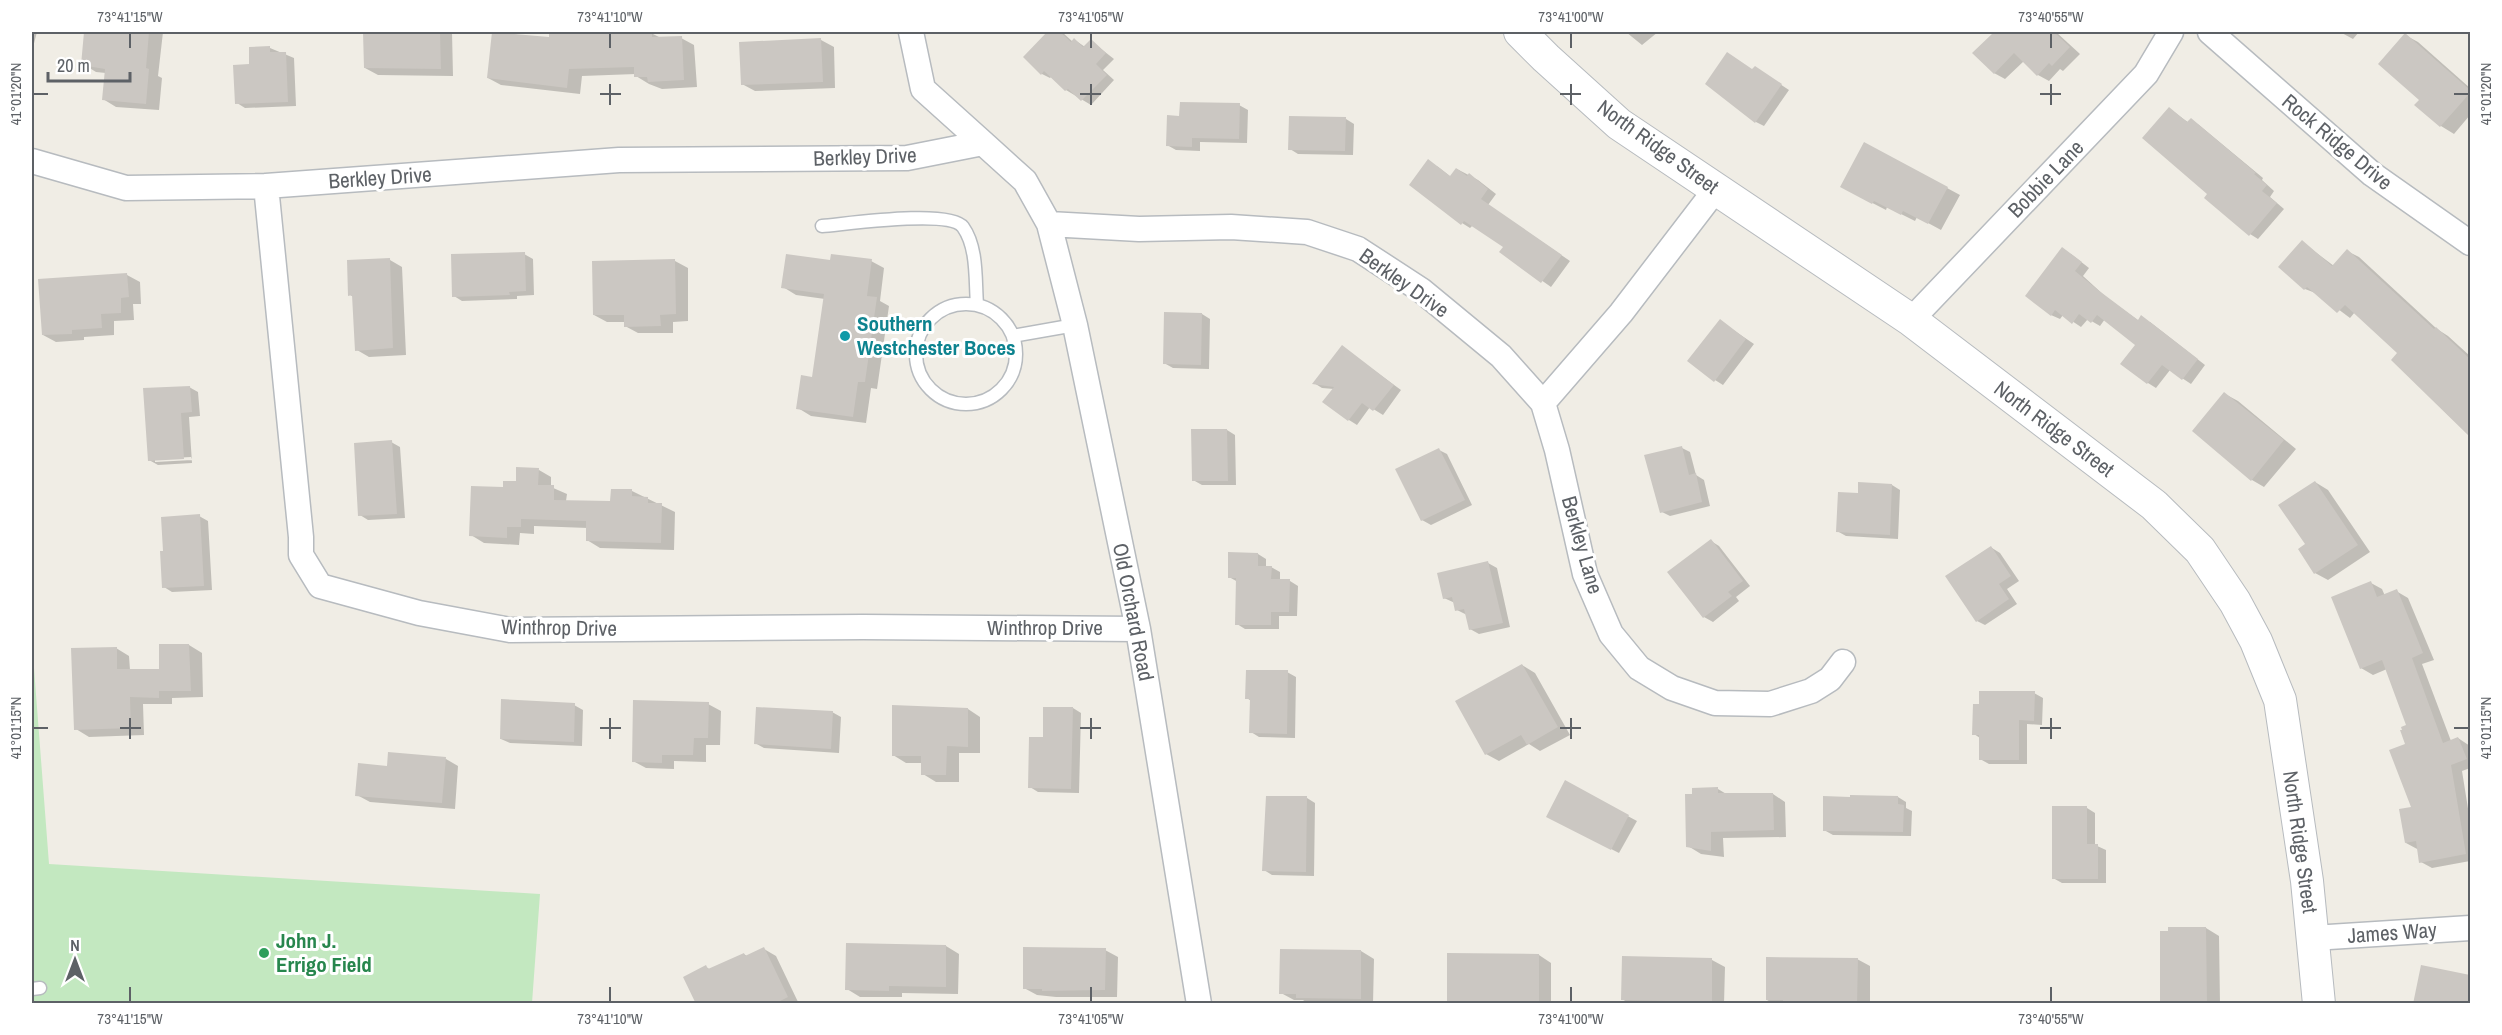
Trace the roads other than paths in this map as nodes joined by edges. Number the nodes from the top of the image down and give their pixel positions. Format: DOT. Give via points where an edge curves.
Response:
graph roads {
  1 [pos="911,32"];
  2 [pos="1520,32"];
  3 [pos="2171,32"];
  4 [pos="2210,32"];
  5 [pos="983,143"];
  6 [pos="32,161"];
  7 [pos="266,186"];
  8 [pos="1716,189"];
  9 [pos="1050,224"];
  10 [pos="822,226"];
  11 [pos="2470,243"];
  12 [pos="977,304"];
  13 [pos="1911,320"];
  14 [pos="1075,325"];
  15 [pos="1013,336"];
  16 [pos="1543,403"];
  17 [pos="1138,629"];
  18 [pos="1843,662"];
  19 [pos="2470,928"];
  20 [pos="2313,938"];
  21 [pos="1199,1004"];
  22 [pos="2319,1004"];
  1 -- 5 [label="street" via="923,88"];
  2 -- 8 [label="street, North Ridge Street" via="1619,124"];
  3 -- 13 [label="street, Bobbie Lane" via="2146,74"];
  4 -- 11 [label="street, Rock Ridge Drive" via="2372,174"];
  5 -- 7 [label="street, Berkley Drive" via="907,158 620,160"];
  5 -- 9 [label="street" via="1025,181"];
  6 -- 7 [label="street, Berkley Drive" via="126,188"];
  7 -- 17 [label="street, Winthrop Drive" via="302,555 320,586 419,614 510,630"];
  8 -- 13 [label="street, North Ridge Street"];
  8 -- 16 [label="street" via="1621,313"];
  9 -- 14 [label="street, Old Orchard Road"];
  9 -- 16 [label="street, Berkley Drive" via="1307,232 1358,249 1421,290 1501,356"];
  10 -- 12 [label="lane" via="921,217 962,225 971,242"];
  12 -- 15 [label="lane" via="1005,322"];
  12 -- 15 [label="lane" via="944,308 920,331 915,347 916,364 932,392 946,401 963,404 979,403 994,396 1014,369"];
  13 -- 20 [label="street, North Ridge Street" via="2154,505 2200,550 2235,602 2280,700"];
  14 -- 15 [label="lane"];
  14 -- 17 [label="street, Old Orchard Road"];
  16 -- 18 [label="street, Berkley Lane" via="1585,574 1611,634 1639,668 1672,688 1714,703 1770,704 1811,692 1830,679"];
  17 -- 21 [label="street, Old Orchard Road"];
  19 -- 20 [label="street, James Way"];
  20 -- 22 [label="street, North Ridge Street"];
}
